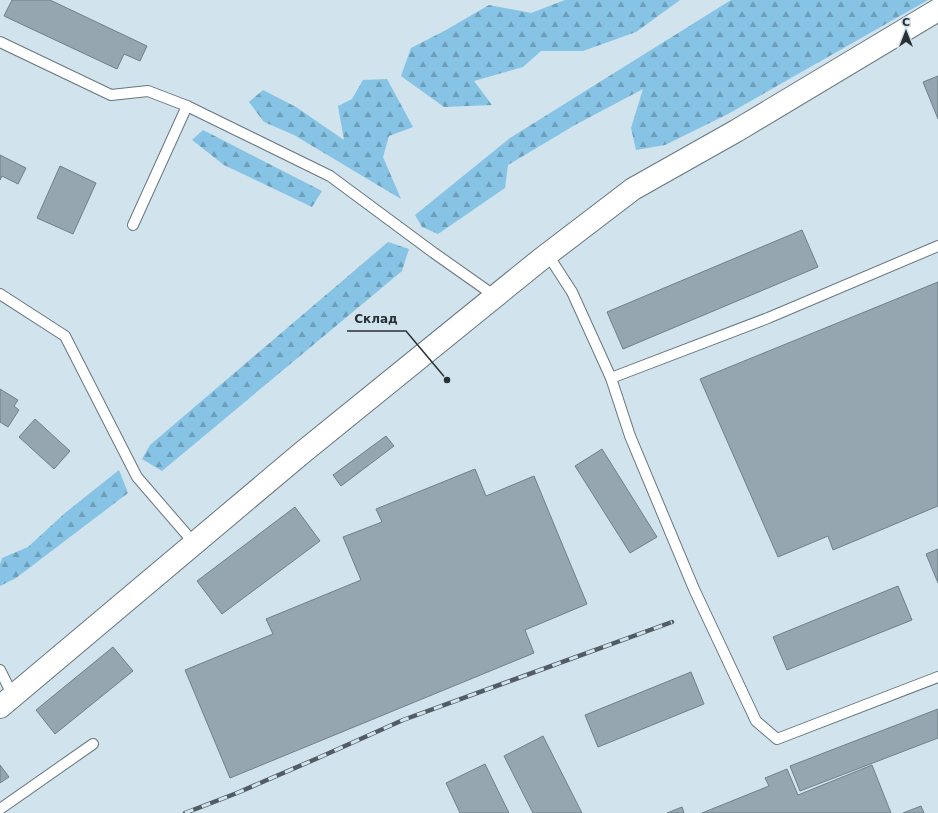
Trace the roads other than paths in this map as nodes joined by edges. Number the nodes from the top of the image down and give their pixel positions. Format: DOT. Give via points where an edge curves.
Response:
graph roads {
  1 [pos="938,10"];
  2 [pos="0,42"];
  3 [pos="187,106"];
  4 [pos="133,224"];
  5 [pos="938,246"];
  6 [pos="548,255"];
  7 [pos="0,294"];
  8 [pos="496,296"];
  9 [pos="611,378"];
  10 [pos="194,543"];
  11 [pos="0,670"];
  12 [pos="938,676"];
  13 [pos="6,701"];
  14 [pos="93,744"];
  15 [pos="0,809"];
  1 -- 6 [label="street" via="743,127 633,189"];
  2 -- 3 [label="lane" via="111,95 148,92"];
  3 -- 4 [label="lane"];
  3 -- 8 [label="lane" via="330,176"];
  5 -- 9 [label="lane" via="768,318"];
  6 -- 8 [label="street"];
  6 -- 9 [label="lane" via="572,292"];
  7 -- 10 [label="lane" via="65,336 137,477"];
  8 -- 10 [label="street"];
  9 -- 12 [label="lane" via="630,436 694,588 756,721 777,739"];
  10 -- 13 [label="street"];
  11 -- 13 [label="lane"];
  14 -- 15 [label="lane"];
}
